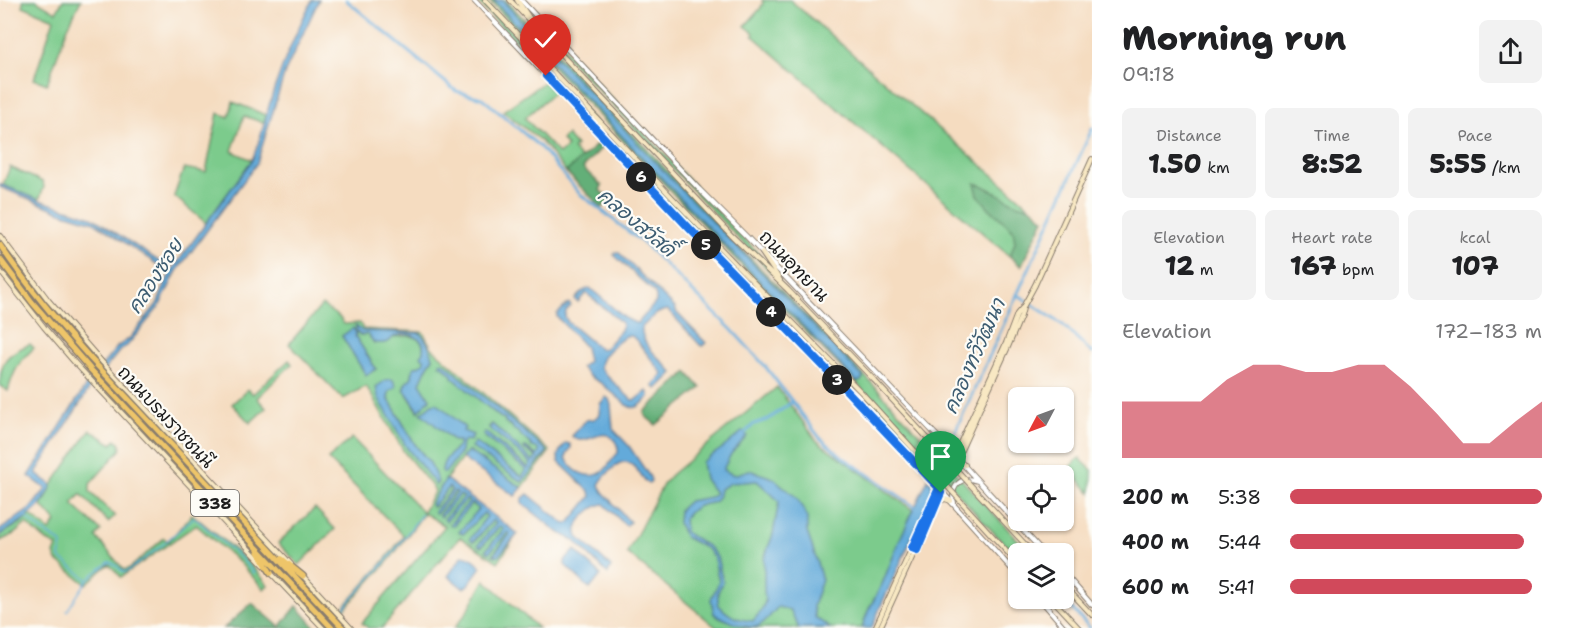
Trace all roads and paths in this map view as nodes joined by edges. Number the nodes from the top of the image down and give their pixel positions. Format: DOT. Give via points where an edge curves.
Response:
graph roads {
  1 [pos="474,0"];
  2 [pos="485,0"];
  3 [pos="510,0"];
  4 [pos="519,0"];
  5 [pos="536,27"];
  6 [pos="589,109"];
  7 [pos="615,150"];
  8 [pos="1092,159"];
  9 [pos="0,236"];
  10 [pos="0,245"];
  11 [pos="762,253"];
  12 [pos="0,259"];
  13 [pos="0,271"];
  14 [pos="732,272"];
  15 [pos="788,290"];
  16 [pos="768,297"];
  17 [pos="828,357"];
  18 [pos="99,363"];
  19 [pos="104,369"];
  20 [pos="860,404"];
  21 [pos="939,438"];
  22 [pos="955,455"];
  23 [pos="910,456"];
  24 [pos="954,465"];
  25 [pos="965,465"];
  26 [pos="980,481"];
  27 [pos="940,488"];
  28 [pos="936,503"];
  29 [pos="953,503"];
  30 [pos="258,538"];
  31 [pos="250,540"];
  32 [pos="1024,543"];
  33 [pos="1035,543"];
  34 [pos="914,549"];
  35 [pos="1008,553"];
  36 [pos="1008,565"];
  37 [pos="271,573"];
  38 [pos="303,576"];
  39 [pos="1074,584"];
  40 [pos="1074,596"];
  41 [pos="1092,605"];
  42 [pos="1049,609"];
  43 [pos="1061,609"];
  44 [pos="1092,615"];
  45 [pos="881,620"];
  46 [pos="323,628"];
  47 [pos="332,628"];
  48 [pos="343,628"];
  49 [pos="351,628"];
  50 [pos="875,628"];
  51 [pos="880,628"];
  52 [pos="1065,628"];
  53 [pos="1079,628"];
  1 -- 7 [label="street"];
  2 -- 6 [label="main road"];
  3 -- 5 [label="main road, ถนนอุทยาน"];
  4 -- 5 [label="main road"];
  4 -- 11 [label="street, ถนนอุทยาน"];
  5 -- 15 [label="main road, ถนนอุทยาน" via="732,236"];
  6 -- 7 [label="main road"];
  6 -- 16 [label="main road"];
  7 -- 14 [label="street"];
  8 -- 22 [label="main road"];
  9 -- 18 [label="main road, 338"];
  10 -- 18 [label="highway, ถนนบรมราชชนนี / 338" via="54,317"];
  11 -- 15 [label="main road"];
  11 -- 21 [label="street, ถนนอุทยาน"];
  12 -- 31 [label="highway, ถนนบรมราชชนนี / 338" via="97,377"];
  13 -- 37 [label="main road, 338" via="93,383"];
  14 -- 16 [label="main road"];
  14 -- 20 [label="street"];
  15 -- 32 [label="main road, ถนนอุทยาน, bridge"];
  16 -- 17 [label="main road"];
  17 -- 20 [label="main road"];
  17 -- 35 [label="main road, bridge"];
  18 -- 19 [label="highway, ถนนบรมราชชนนี / 338"];
  19 -- 30 [label="highway, ถนนบรมราชชนนี / 338"];
  19 -- 38 [label="main road, 338"];
  20 -- 23 [label="street"];
  21 -- 22 [label="street, ถนนอุทยาน"];
  21 -- 23 [label="street" via="933,455 921,460"];
  22 -- 24 [label="main road"];
  22 -- 25 [label="street, ถนนอุทยาน"];
  22 -- 27 [label="main road"];
  23 -- 27 [label="street"];
  24 -- 25 [label="main road"];
  24 -- 27 [label="main road"];
  25 -- 26 [label="street, ถนนอุทยาน"];
  26 -- 29 [label="street" via="966,479 957,484"];
  26 -- 33 [label="street, ถนนอุทยาน"];
  27 -- 28 [label="main road"];
  27 -- 29 [label="street"];
  27 -- 34 [label="main road"];
  28 -- 29 [label="main road" via="945,499"];
  28 -- 34 [label="main road"];
  29 -- 36 [label="street"];
  30 -- 38 [label="highway"];
  30 -- 48 [label="highway, ถนนบรมราชชนนี / 338"];
  31 -- 37 [label="highway"];
  31 -- 47 [label="highway, ถนนบรมราชชนนี / 338"];
  34 -- 45 [label="main road"];
  37 -- 46 [label="main road, 338"];
  38 -- 49 [label="main road, 338"];
  39 -- 41 [label="street"];
  40 -- 44 [label="main road"];
  42 -- 52 [label="street"];
  43 -- 53 [label="main road"];
  45 -- 50 [label="main road"];
  45 -- 51 [label="main road"];
}
